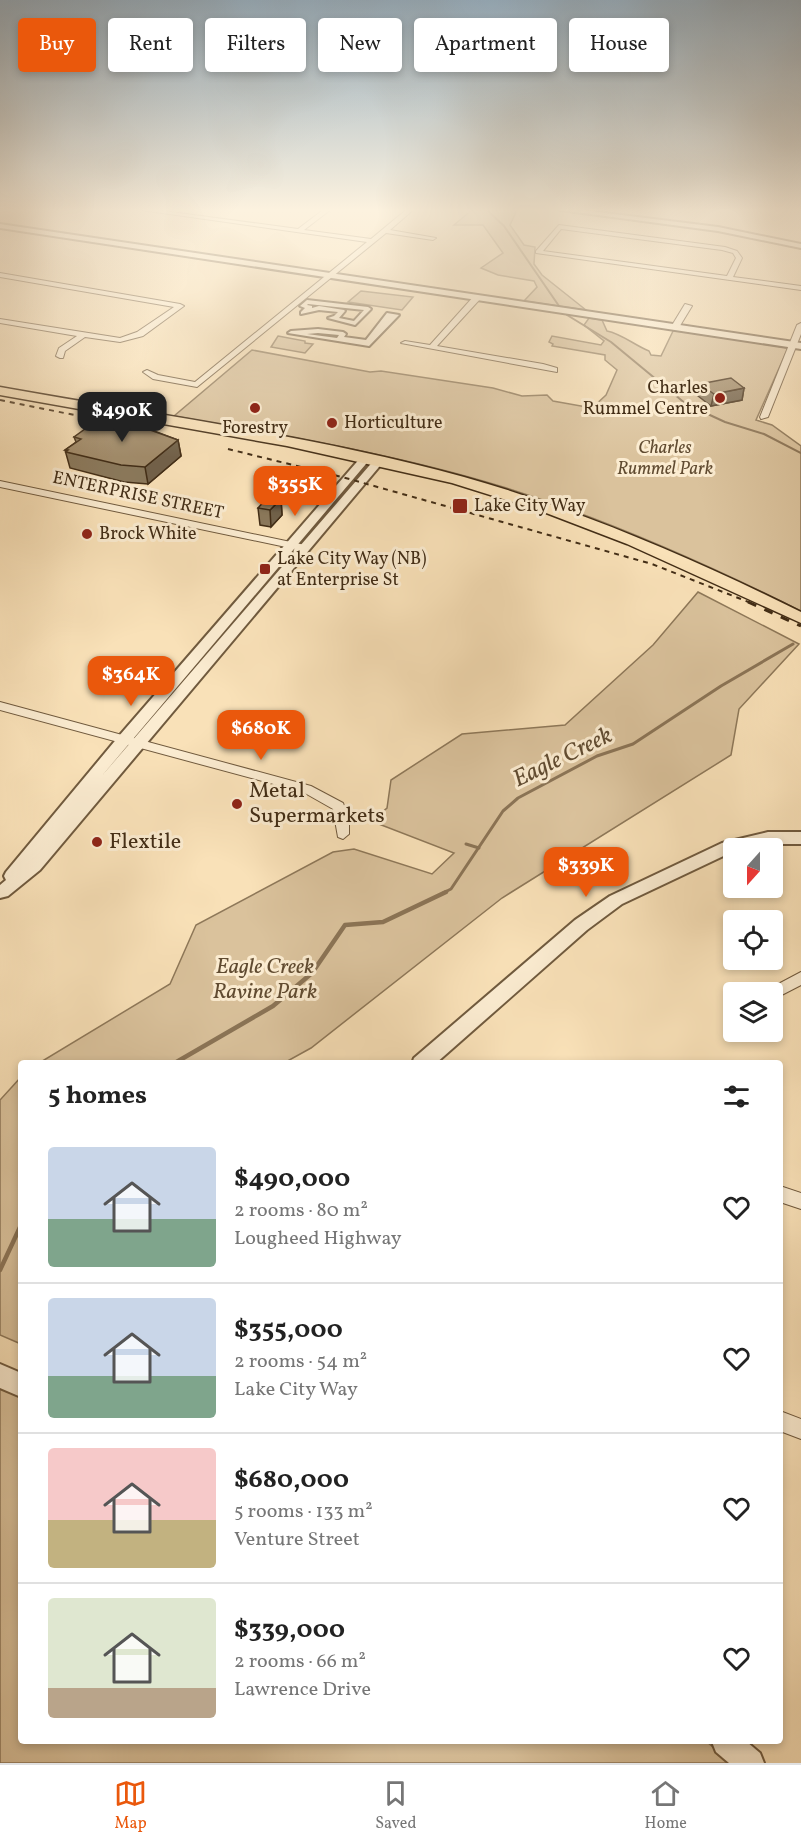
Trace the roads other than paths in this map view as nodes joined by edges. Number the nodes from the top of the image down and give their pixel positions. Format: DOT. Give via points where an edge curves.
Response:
graph roads {
  1 [pos="100,292"];
  2 [pos="310,292"];
  3 [pos="439,292"];
  4 [pos="477,298"];
  5 [pos="688,306"];
  6 [pos="0,321"];
  7 [pos="356,322"];
  8 [pos="12,323"];
  9 [pos="801,326"];
  10 [pos="675,327"];
  11 [pos="0,330"];
  12 [pos="83,335"];
  13 [pos="405,343"];
  14 [pos="369,344"];
  15 [pos="797,345"];
  16 [pos="432,347"];
  17 [pos="60,356"];
  18 [pos="555,370"];
  19 [pos="147,372"];
  20 [pos="0,391"];
  21 [pos="764,417"];
  22 [pos="159,421"];
  23 [pos="367,464"];
  24 [pos="0,484"];
  25 [pos="298,546"];
  26 [pos="801,618"];
  27 [pos="801,629"];
  28 [pos="0,706"];
  29 [pos="131,742"];
  30 [pos="343,834"];
  31 [pos="801,838"];
  32 [pos="1,893"];
  33 [pos="801,978"];
  34 [pos="783,988"];
  35 [pos="427,1060"];
  36 [pos="783,1195"];
  37 [pos="801,1201"];
  38 [pos="0,1376"];
  39 [pos="18,1384"];
  40 [pos="783,1422"];
  41 [pos="801,1429"];
  42 [pos="728,1744"];
  43 [pos="750,1763"];
  1 -- 12 [label="street" via="180,306 127,339"];
  2 -- 19 [label="street" via="197,385"];
  3 -- 4 [label="street"];
  4 -- 10 [label="street"];
  4 -- 16 [label="street"];
  5 -- 10 [label="street"];
  6 -- 8 [label="street"];
  7 -- 7 [label="street" via="331,318 342,311 319,308 303,313 310,307 303,306 307,302 368,309"];
  8 -- 11 [label="street"];
  8 -- 12 [label="street"];
  9 -- 15 [label="street"];
  10 -- 15 [label="street"];
  12 -- 17 [label="street" via="62,350"];
  13 -- 16 [label="street"];
  14 -- 14 [label="street" via="302,334 291,333 318,331 368,342 389,314 396,315"];
  15 -- 21 [label="street"];
  16 -- 18 [label="street"];
  20 -- 22 [label="main road"];
  22 -- 23 [label="main road"];
  22 -- 23 [label="main road" via="344,465"];
  23 -- 25 [label="street"];
  23 -- 25 [label="street"];
  23 -- 26 [label="main road" via="468,484 562,514 707,572"];
  23 -- 27 [label="main road" via="501,500 605,537 709,582"];
  24 -- 25 [label="street, ENTERPRISE STREET"];
  25 -- 29 [label="street"];
  28 -- 29 [label="street"];
  29 -- 30 [label="street" via="325,796 339,806"];
  29 -- 32 [label="street" via="33,866"];
  31 -- 35 [label="street" via="768,838 728,847 616,900 581,925"];
  33 -- 34 [label="street"];
  36 -- 37 [label="street"];
  38 -- 39 [label="street"];
  40 -- 41 [label="street"];
  42 -- 43 [label="street"];
}
